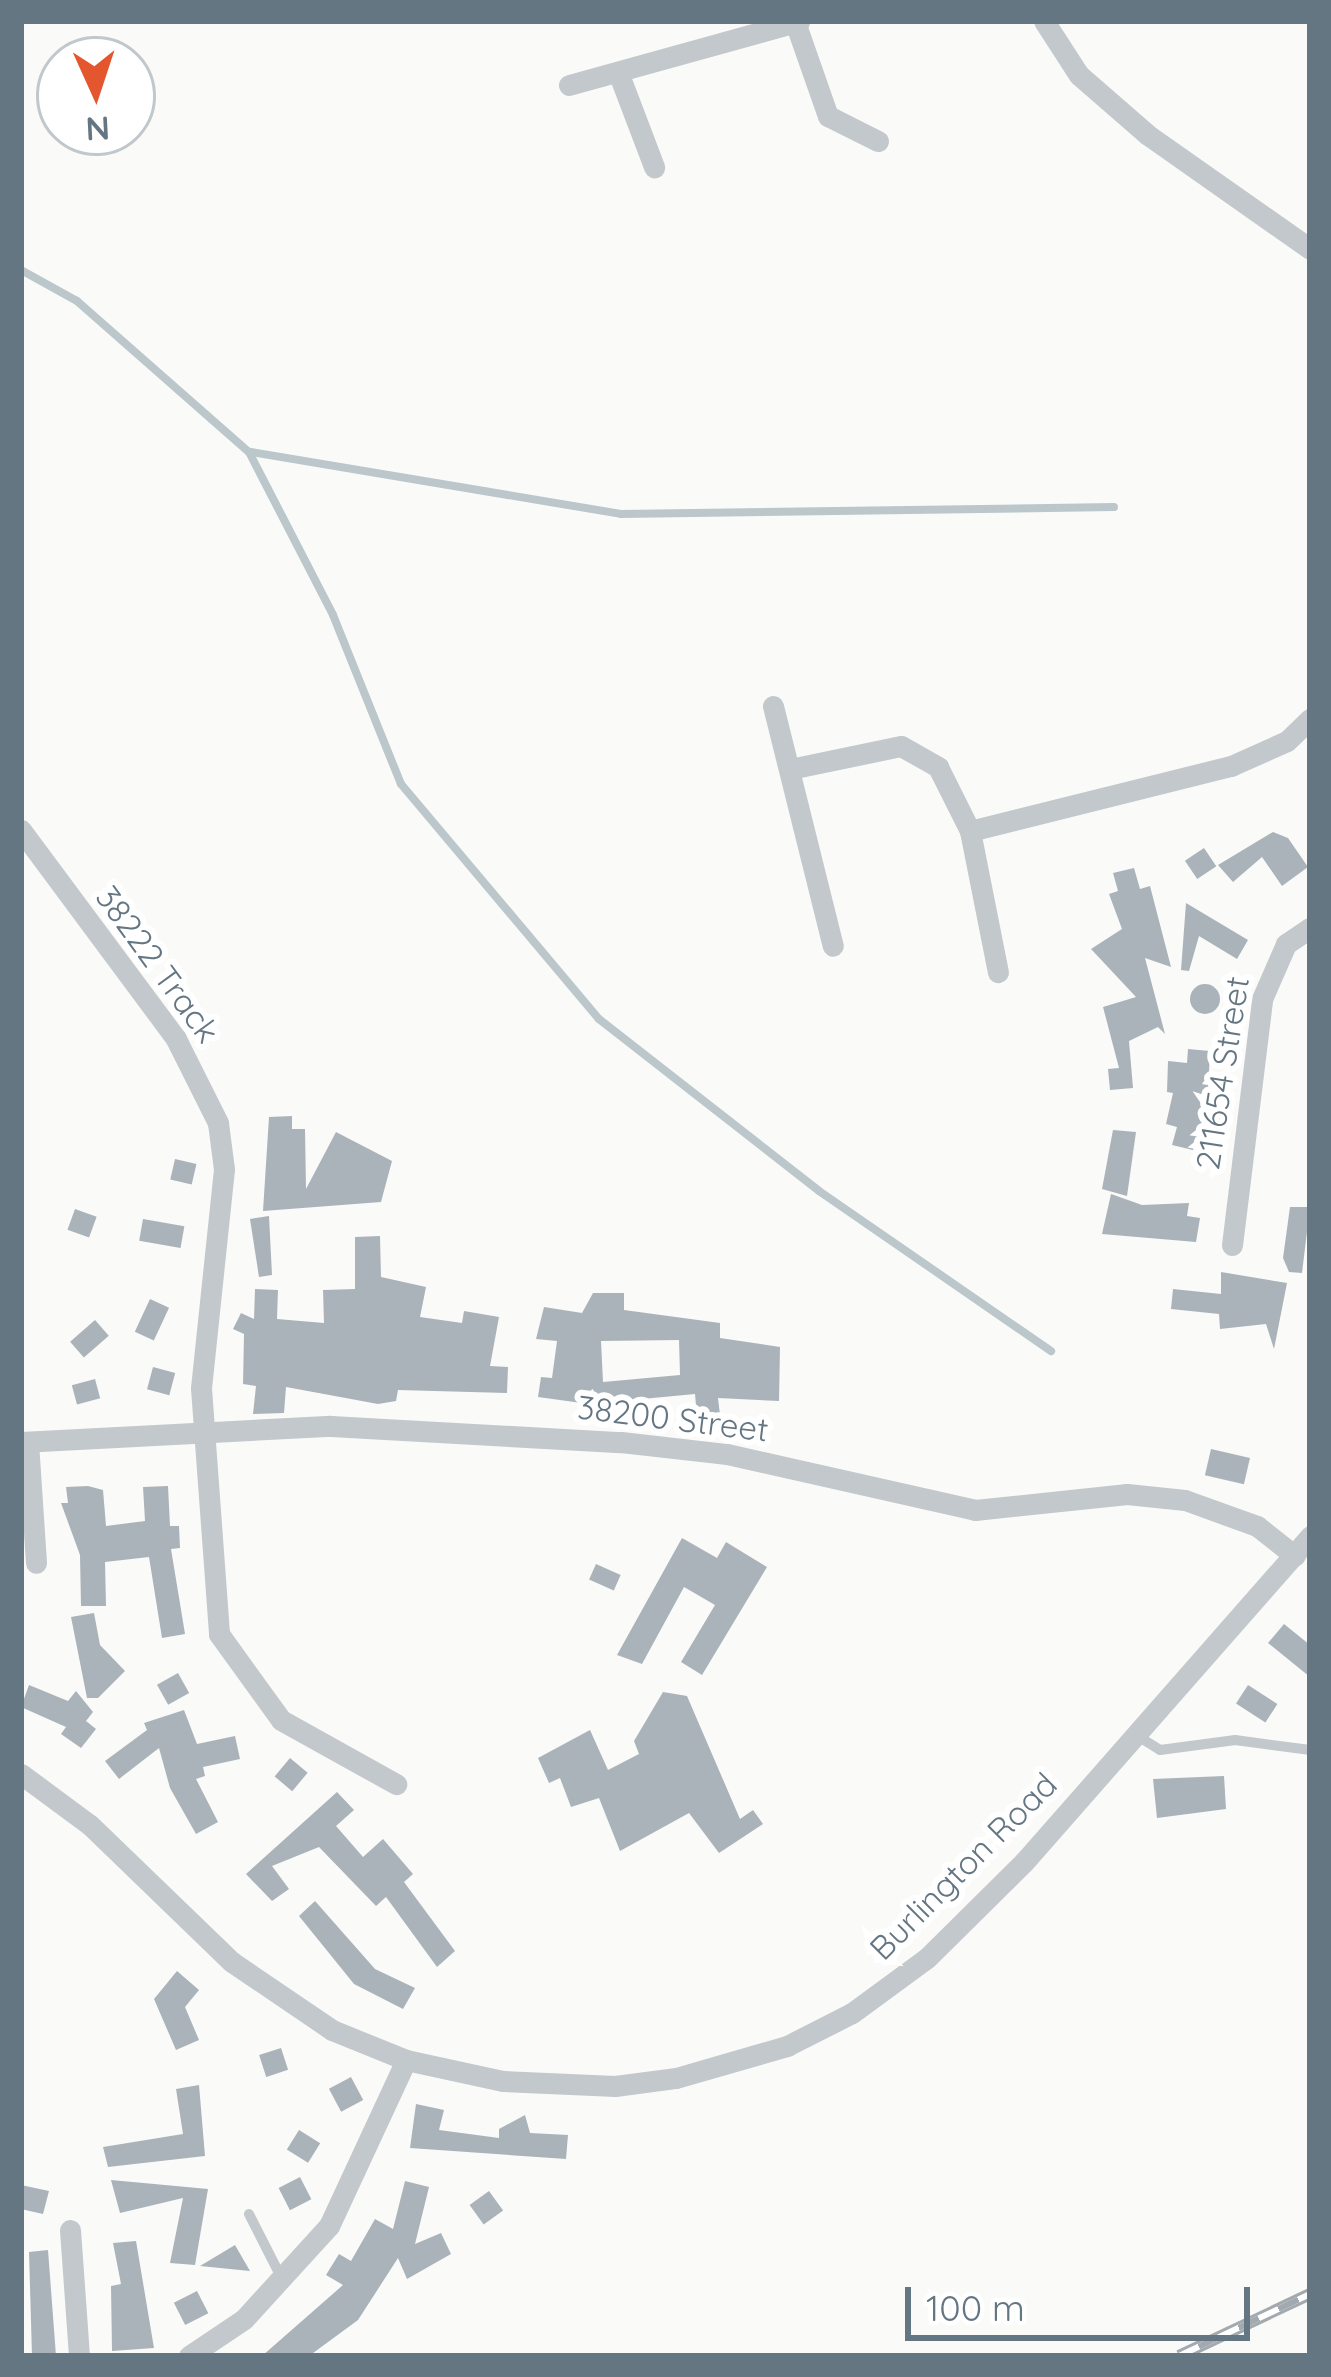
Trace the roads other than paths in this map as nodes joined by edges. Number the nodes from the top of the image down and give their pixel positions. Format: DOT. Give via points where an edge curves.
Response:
graph roads {
  1 [pos="1044,21"];
  2 [pos="797,22"];
  3 [pos="618,72"];
  4 [pos="569,85"];
  5 [pos="878,141"];
  6 [pos="654,167"];
  7 [pos="1310,249"];
  8 [pos="773,706"];
  9 [pos="1310,719"];
  10 [pos="790,769"];
  11 [pos="21,830"];
  12 [pos="970,831"];
  13 [pos="1310,928"];
  14 [pos="833,946"];
  15 [pos="998,972"];
  16 [pos="1232,1245"];
  17 [pos="204,1432"];
  18 [pos="24,1442"];
  19 [pos="1310,1536"];
  20 [pos="1295,1556"];
  21 [pos="36,1562"];
  22 [pos="1136,1735"];
  23 [pos="1310,1750"];
  24 [pos="21,1774"];
  25 [pos="396,1784"];
  26 [pos="406,2060"];
  27 [pos="248,2214"];
  28 [pos="70,2230"];
  29 [pos="284,2282"];
  30 [pos="79,2356"];
  31 [pos="189,2356"];
  1 -- 7 [label="street" via="1078,75"];
  2 -- 3 [label="street"];
  2 -- 5 [label="street" via="828,116"];
  3 -- 4 [label="street"];
  3 -- 6 [label="street"];
  8 -- 10 [label="street"];
  9 -- 12 [label="street" via="1287,740 1231,766"];
  10 -- 12 [label="street" via="901,746 938,767"];
  10 -- 14 [label="street"];
  11 -- 17 [label="street, 38222 Track" via="176,1039 218,1123 224,1169 201,1348"];
  12 -- 15 [label="street"];
  13 -- 16 [label="street, 211654 Street" via="1286,944 1262,999"];
  17 -- 18 [label="street, 38200 Street"];
  17 -- 20 [label="street, 38200 Street" via="409,1427 621,1442 727,1454 975,1510 1155,1495 1257,1526"];
  17 -- 25 [label="street, 38222 Track" via="219,1634 281,1720"];
  18 -- 21 [label="street"];
  19 -- 20 [label="street, Burlington Road"];
  20 -- 22 [label="street, Burlington Road"];
  22 -- 23 [label="lane" via="1160,1750 1225,1740"];
  22 -- 26 [label="street, Burlington Road" via="927,1958 852,2013 787,2046 729,2067 615,2086 502,2081"];
  24 -- 26 [label="street, Burlington Road" via="90,1825 232,1962 332,2030"];
  26 -- 29 [label="street" via="360,2172"];
  27 -- 29 [label="lane"];
  28 -- 30 [label="street"];
  29 -- 31 [label="street"];
}
